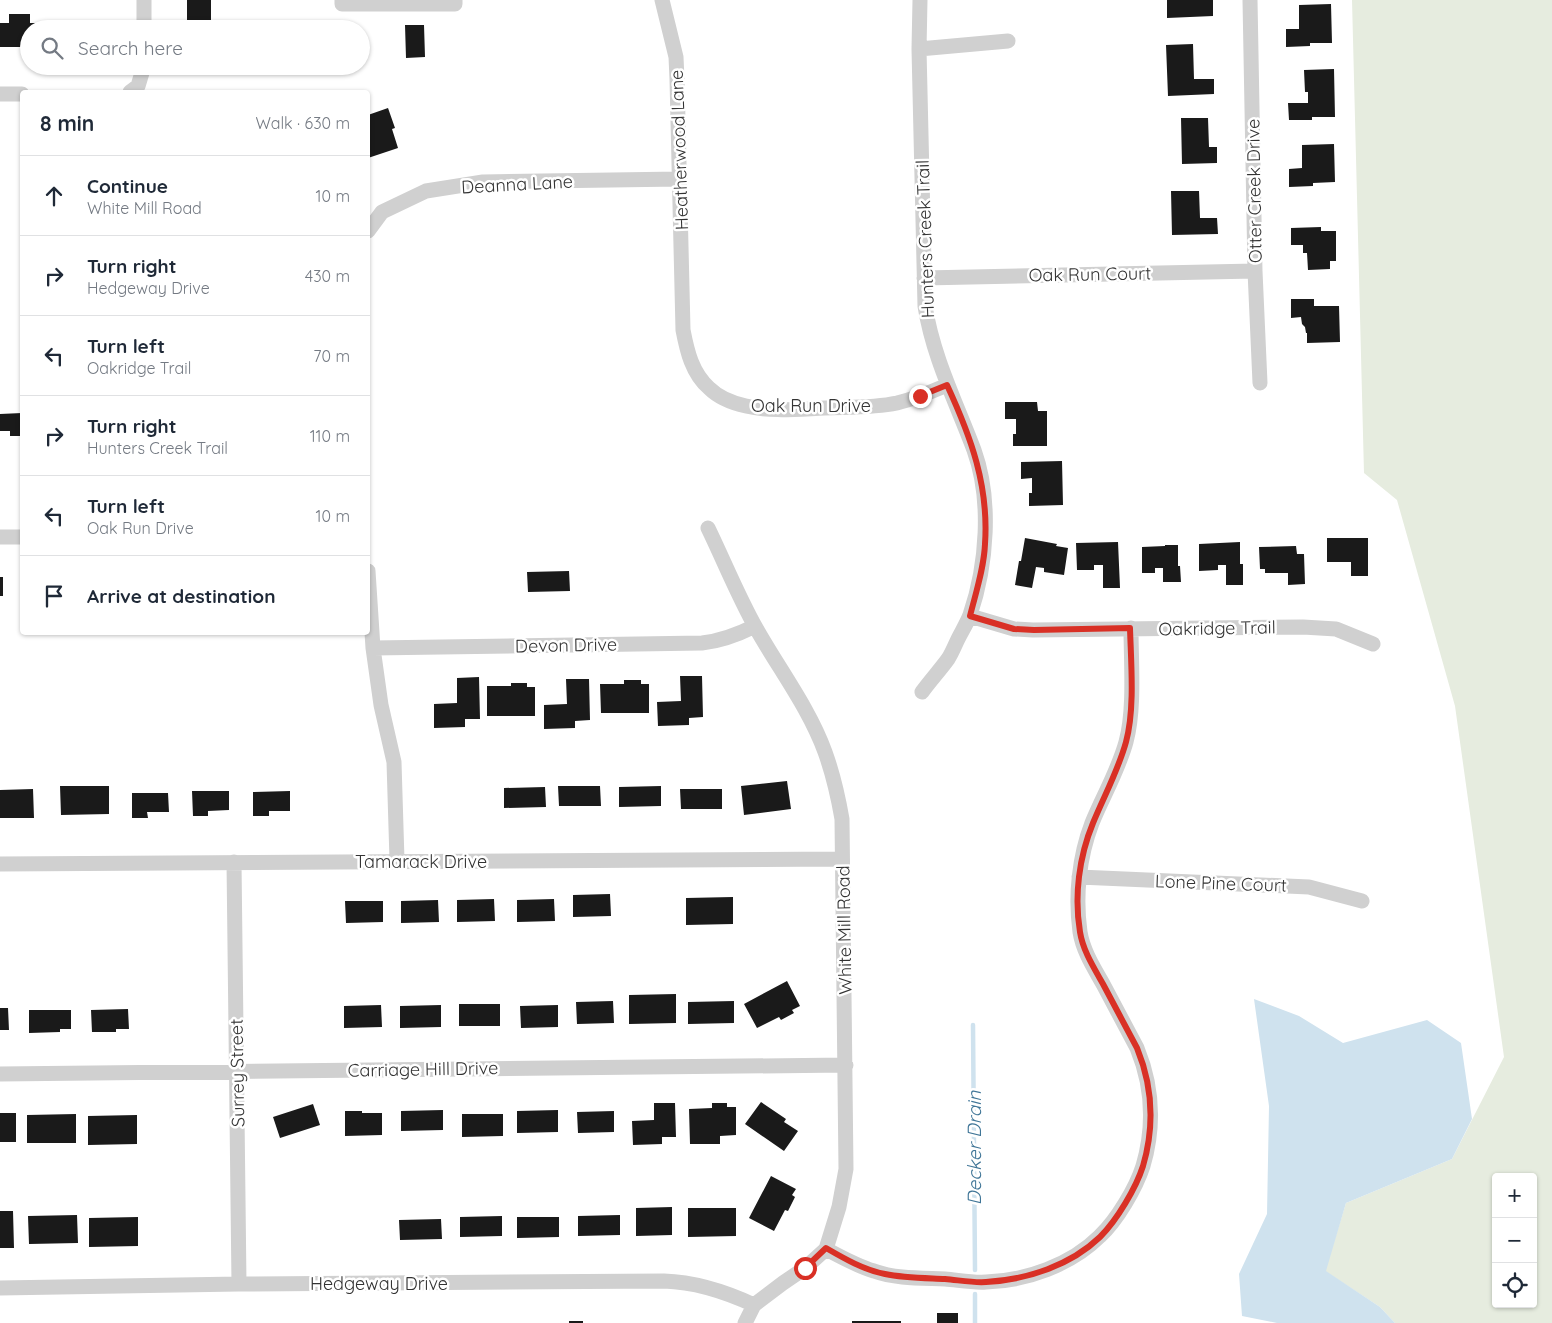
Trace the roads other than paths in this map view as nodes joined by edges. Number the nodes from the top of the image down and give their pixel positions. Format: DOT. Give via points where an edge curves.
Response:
graph roads {
  1 [pos="144,0"];
  2 [pos="342,0"];
  3 [pos="455,0"];
  4 [pos="662,0"];
  5 [pos="920,0"];
  6 [pos="1250,0"];
  7 [pos="144,20"];
  8 [pos="1008,42"];
  9 [pos="919,49"];
  10 [pos="142,75"];
  11 [pos="134,89"];
  12 [pos="0,94"];
  13 [pos="20,94"];
  14 [pos="680,178"];
  15 [pos="370,228"];
  16 [pos="1255,271"];
  17 [pos="924,278"];
  18 [pos="683,302"];
  19 [pos="1260,383"];
  20 [pos="947,385"];
  21 [pos="708,528"];
  22 [pos="20,536"];
  23 [pos="0,537"];
  24 [pos="370,602"];
  25 [pos="970,616"];
  26 [pos="755,626"];
  27 [pos="1130,628"];
  28 [pos="1373,644"];
  29 [pos="373,648"];
  30 [pos="922,692"];
  31 [pos="842,859"];
  32 [pos="397,860"];
  33 [pos="234,862"];
  34 [pos="0,864"];
  35 [pos="1078,878"];
  36 [pos="1362,900"];
  37 [pos="846,1065"];
  38 [pos="237,1071"];
  39 [pos="0,1074"];
  40 [pos="826,1248"];
  41 [pos="239,1284"];
  42 [pos="0,1288"];
  43 [pos="754,1305"];
  44 [pos="744,1323"];
  1 -- 7 [label="street"];
  2 -- 3 [label="street" via="342,4 456,4"];
  4 -- 14 [label="street, Heatherwood Lane" via="676,57"];
  5 -- 9 [label="street, Hunters Creek Trail"];
  6 -- 16 [label="street, Otter Creek Drive"];
  8 -- 9 [label="street"];
  9 -- 17 [label="street, Hunters Creek Trail"];
  10 -- 11 [label="street"];
  12 -- 13 [label="street"];
  14 -- 15 [label="street, Deanna Lane" via="483,182 426,191 382,212"];
  14 -- 18 [label="street, Heatherwood Lane"];
  16 -- 17 [label="street, Oak Run Court"];
  16 -- 19 [label="street, Otter Creek Drive"];
  17 -- 20 [label="street, Hunters Creek Trail" via="928,324"];
  18 -- 20 [label="street, Oak Run Drive" via="686,348 696,372 708,388 733,403 771,409 877,406 920,396"];
  20 -- 25 [label="street, Hunters Creek Trail" via="975,452 984,499 985,544"];
  21 -- 26 [label="street, White Mill Road"];
  22 -- 23 [label="street"];
  24 -- 29 [label="street"];
  25 -- 27 [label="street, Oakridge Trail" via="1014,629"];
  25 -- 30 [label="street, Hunters Creek Trail" via="948,658"];
  26 -- 29 [label="street, Devon Drive" via="720,641 702,643"];
  26 -- 31 [label="street, White Mill Road" via="807,714 825,752 838,793"];
  27 -- 28 [label="street, Oakridge Trail" via="1336,629"];
  27 -- 35 [label="street" via="1131,704 1127,736 1117,769 1085,844"];
  29 -- 32 [label="street" via="394,762"];
  31 -- 32 [label="street, Tamarack Drive"];
  31 -- 37 [label="street, White Mill Road"];
  32 -- 33 [label="street, Tamarack Drive"];
  33 -- 34 [label="street, Tamarack Drive"];
  33 -- 38 [label="street, Surrey Street"];
  35 -- 36 [label="street, Lone Pine Court" via="1309,887"];
  35 -- 40 [label="street" via="1083,944 1137,1048 1149,1083 1151,1114 1146,1154 1130,1196 1101,1236 1083,1250 1053,1267 1005,1280 986,1282 885,1274 851,1262"];
  37 -- 38 [label="street, Carriage Hill Drive"];
  37 -- 40 [label="street, White Mill Road" via="846,1169 839,1208"];
  38 -- 39 [label="street, Carriage Hill Drive"];
  38 -- 41 [label="street, Surrey Street"];
  40 -- 43 [label="street, White Mill Road" via="805,1268"];
  41 -- 42 [label="street, Hedgeway Drive"];
  41 -- 43 [label="street, Hedgeway Drive" via="678,1282 712,1288"];
  43 -- 44 [label="street, White Mill Road"];
}
